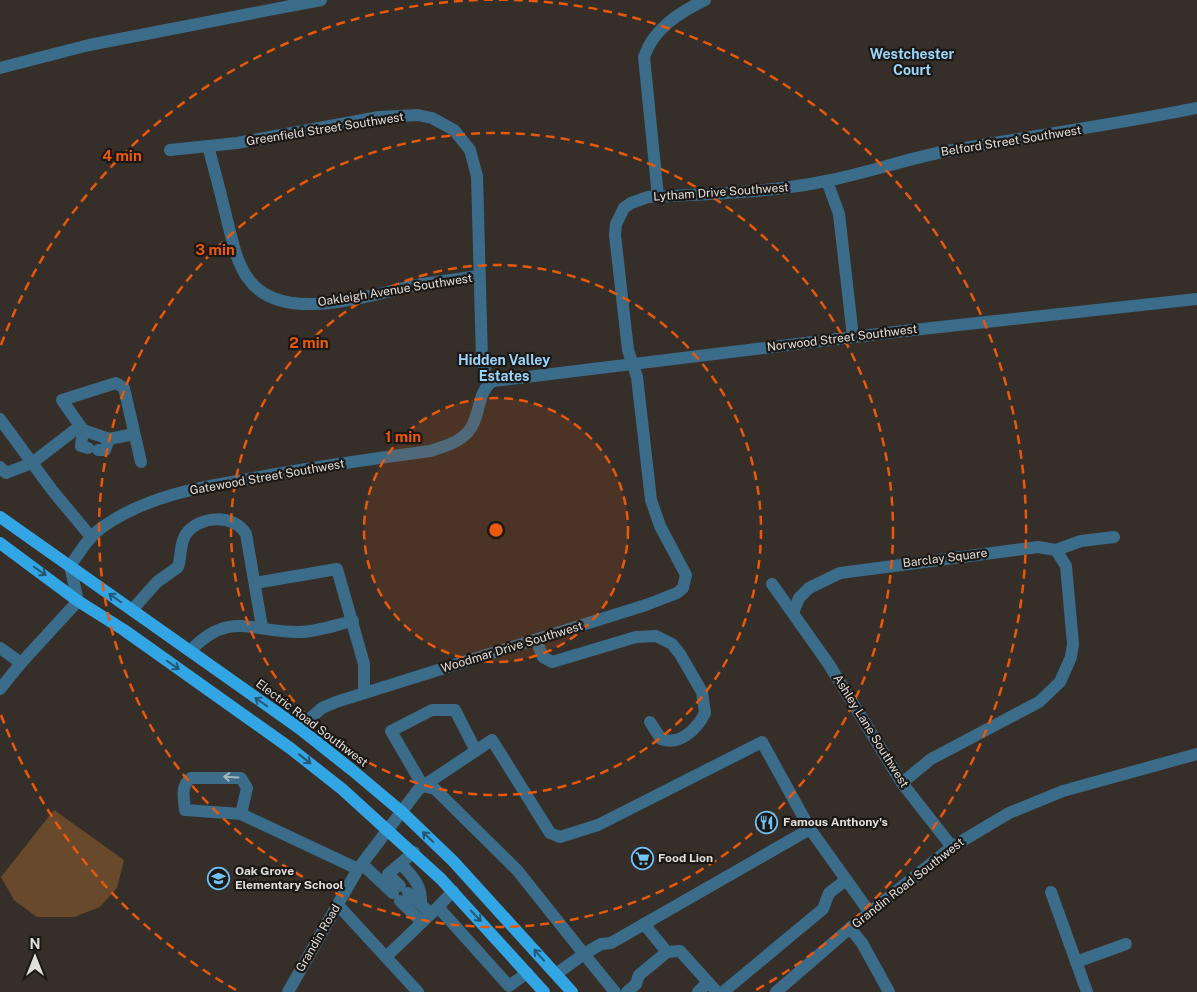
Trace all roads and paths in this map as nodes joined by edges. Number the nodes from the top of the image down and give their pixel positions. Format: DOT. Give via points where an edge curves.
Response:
graph roads {
  1 [pos="321,0"];
  2 [pos="705,0"];
  3 [pos="0,68"];
  4 [pos="1197,108"];
  5 [pos="208,146"];
  6 [pos="170,150"];
  7 [pos="827,181"];
  8 [pos="658,197"];
  9 [pos="478,276"];
  10 [pos="1197,299"];
  11 [pos="853,337"];
  12 [pos="633,364"];
  13 [pos="489,384"];
  14 [pos="0,419"];
  15 [pos="81,428"];
  16 [pos="134,434"];
  17 [pos="109,439"];
  18 [pos="141,462"];
  19 [pos="32,463"];
  20 [pos="0,467"];
  21 [pos="0,517"];
  22 [pos="91,537"];
  23 [pos="1114,537"];
  24 [pos="0,543"];
  25 [pos="670,544"];
  26 [pos="1056,550"];
  27 [pos="70,566"];
  28 [pos="254,583"];
  29 [pos="772,584"];
  30 [pos="78,601"];
  31 [pos="132,610"];
  32 [pos="792,613"];
  33 [pos="353,621"];
  34 [pos="262,627"];
  35 [pos="536,640"];
  36 [pos="0,648"];
  37 [pos="190,651"];
  38 [pos="21,663"];
  39 [pos="0,689"];
  40 [pos="364,693"];
  41 [pos="650,722"];
  42 [pos="299,728"];
  43 [pos="476,751"];
  44 [pos="1197,754"];
  45 [pos="902,783"];
  46 [pos="423,786"];
  47 [pos="402,812"];
  48 [pos="241,814"];
  49 [pos="387,828"];
  50 [pos="810,829"];
  51 [pos="952,847"];
  52 [pos="414,852"];
  53 [pos="401,864"];
  54 [pos="360,866"];
  55 [pos="384,878"];
  56 [pos="846,880"];
  57 [pos="453,891"];
  58 [pos="1051,892"];
  59 [pos="400,893"];
  60 [pos="421,904"];
  61 [pos="338,905"];
  62 [pos="870,913"];
  63 [pos="430,914"];
  64 [pos="644,924"];
  65 [pos="850,928"];
  66 [pos="1126,944"];
  67 [pos="666,952"];
  68 [pos="584,954"];
  69 [pos="386,957"];
  70 [pos="1076,962"];
  71 [pos="527,973"];
  72 [pos="556,974"];
  73 [pos="708,982"];
  74 [pos="511,989"];
  75 [pos="288,992"];
  76 [pos="418,992"];
  77 [pos="544,992"];
  78 [pos="572,992"];
  79 [pos="615,992"];
  80 [pos="626,992"];
  81 [pos="698,992"];
  82 [pos="718,992"];
  83 [pos="723,992"];
  84 [pos="776,992"];
  85 [pos="889,992"];
  86 [pos="1087,992"];
  1 -- 3 [label="street" via="89,45"];
  2 -- 8 [label="street" via="662,28 644,56"];
  4 -- 7 [label="street, Belford Street Southwest" via="1096,128 948,151"];
  5 -- 6 [label="street, Greenfield Street Southwest"];
  5 -- 9 [label="street, Oakleigh Avenue Southwest" via="237,258 248,278 278,300 298,304 331,303"];
  5 -- 9 [label="street, Greenfield Street Southwest" via="394,116 418,115 443,122 463,139 475,163"];
  7 -- 8 [label="street, Lytham Drive Southwest" via="793,187"];
  7 -- 11 [label="street" via="839,214"];
  8 -- 12 [label="street, Lytham Drive Southwest" via="631,203 624,208 616,224 619,278 628,350"];
  9 -- 13 [label="street, Greenfield Street Southwest" via="482,360"];
  10 -- 11 [label="street, Norwood Street Southwest"];
  11 -- 12 [label="street, Norwood Street Southwest"];
  12 -- 13 [label="street, Norwood Street Southwest" via="497,380"];
  12 -- 25 [label="street, Lytham Drive Southwest" via="651,500"];
  13 -- 22 [label="street, Gatewood Street Southwest" via="472,427 446,446 194,488 124,514"];
  14 -- 19 [label="street"];
  15 -- 16 [label="street" via="62,400 116,383 124,388"];
  15 -- 17 [label="street"];
  15 -- 17 [label="street" via="81,446 105,450"];
  15 -- 19 [label="street"];
  16 -- 17 [label="street"];
  16 -- 18 [label="street"];
  19 -- 20 [label="street" via="6,473"];
  19 -- 22 [label="street"];
  21 -- 27 [label="main road, Electric Road Southwest"];
  22 -- 27 [label="street, Gatewood Street Southwest"];
  23 -- 26 [label="street, Barclay Square" via="1081,541"];
  24 -- 30 [label="main road, one-way"];
  25 -- 35 [label="street, Woodmar Drive Southwest" via="686,575 683,588 677,593"];
  26 -- 32 [label="street, Barclay Square" via="1038,546 840,573 809,588 799,598"];
  26 -- 45 [label="street" via="1066,566 1073,644 1060,682 1039,702 931,759"];
  27 -- 30 [label="street"];
  31 -- 27 [label="main road, Electric Road Southwest, one-way"];
  28 -- 31 [label="street" via="242,527 222,519 201,523 183,538 178,567 157,582"];
  28 -- 33 [label="street" via="337,569"];
  28 -- 34 [label="street"];
  29 -- 32 [label="street, Ashley Lane Southwest"];
  30 -- 38 [label="street"];
  30 -- 49 [label="main road, one-way" via="290,748"];
  31 -- 37 [label="main road, Electric Road Southwest"];
  32 -- 45 [label="street, Ashley Lane Southwest" via="828,663"];
  33 -- 34 [label="street" via="299,632"];
  33 -- 40 [label="street" via="364,664"];
  34 -- 37 [label="street" via="220,629"];
  35 -- 40 [label="street, Woodmar Drive Southwest"];
  35 -- 41 [label="street" via="542,657 552,662 636,637 656,636 672,644 702,692 705,713 692,731 672,742 661,739"];
  36 -- 38 [label="street"];
  42 -- 37 [label="main road, Electric Road Southwest, one-way"];
  38 -- 39 [label="street"];
  40 -- 42 [label="street, Woodmar Drive Southwest" via="322,708"];
  42 -- 47 [label="main road, Electric Road Southwest"];
  43 -- 46 [label="street, Grandin Road"];
  43 -- 46 [label="street" via="455,710 432,710 390,731"];
  43 -- 50 [label="street, Grandin Road" via="492,740 550,833 560,836 598,825 762,742"];
  44 -- 51 [label="street, Grandin Road Southwest" via="1063,791 1009,813"];
  45 -- 51 [label="street, Ashley Lane Southwest"];
  46 -- 47 [label="street, Grandin Road"];
  46 -- 68 [label="street" via="435,789 497,849"];
  47 -- 49 [label="street, Grandin Road"];
  72 -- 47 [label="main road, Electric Road Southwest, one-way" via="453,861"];
  48 -- 48 [label="street, one-way" via="247,788 241,778 191,778 185,782 185,810"];
  48 -- 54 [label="street"];
  49 -- 52 [label="main road"];
  49 -- 54 [label="street, Grandin Road"];
  50 -- 56 [label="street"];
  50 -- 64 [label="street"];
  51 -- 62 [label="street, Grandin Road Southwest"];
  52 -- 53 [label="street"];
  52 -- 57 [label="main road"];
  53 -- 55 [label="street"];
  53 -- 60 [label="street" via="417,882 422,892"];
  54 -- 55 [label="street"];
  54 -- 61 [label="street, Grandin Road"];
  55 -- 59 [label="street"];
  56 -- 62 [label="street"];
  56 -- 83 [label="street" via="829,893 823,909"];
  57 -- 63 [label="street"];
  57 -- 71 [label="main road, one-way"];
  58 -- 70 [label="street"];
  59 -- 60 [label="street"];
  59 -- 63 [label="street"];
  60 -- 63 [label="street"];
  61 -- 69 [label="street"];
  61 -- 75 [label="street, Grandin Road"];
  62 -- 65 [label="street, Grandin Road Southwest"];
  63 -- 69 [label="street"];
  63 -- 74 [label="street"];
  64 -- 67 [label="street"];
  64 -- 68 [label="street"];
  65 -- 84 [label="street, Grandin Road Southwest"];
  65 -- 85 [label="street"];
  66 -- 70 [label="street"];
  67 -- 73 [label="street" via="680,951"];
  67 -- 80 [label="street" via="639,975 636,984"];
  68 -- 72 [label="street"];
  68 -- 79 [label="street"];
  69 -- 76 [label="street"];
  70 -- 86 [label="street"];
  71 -- 74 [label="street"];
  71 -- 77 [label="main road"];
  72 -- 78 [label="main road, Electric Road Southwest"];
  73 -- 81 [label="street"];
  73 -- 82 [label="street"];
}
